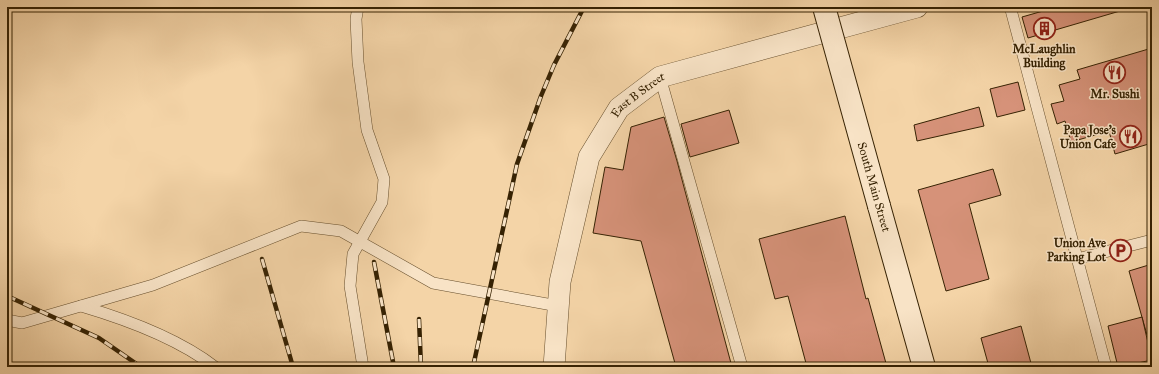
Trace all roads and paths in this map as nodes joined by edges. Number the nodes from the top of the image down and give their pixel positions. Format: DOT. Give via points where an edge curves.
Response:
graph roads {
  1 [pos="358,7"];
  2 [pos="824,7"];
  3 [pos="917,7"];
  4 [pos="1010,10"];
  5 [pos="660,78"];
  6 [pos="1152,240"];
  7 [pos="359,241"];
  8 [pos="1077,259"];
  9 [pos="81,306"];
  10 [pos="558,306"];
  11 [pos="7,320"];
  12 [pos="215,367"];
  13 [pos="363,367"];
  14 [pos="554,367"];
  15 [pos="742,367"];
  16 [pos="924,367"];
  17 [pos="1106,367"];
  1 -- 7 [label="lane" via="358,62 367,130 384,179 382,202"];
  2 -- 16 [label="street, South Main Street, bridge"];
  3 -- 5 [label="street, East B Street"];
  4 -- 8 [label="lane"];
  5 -- 10 [label="street, East B Street" via="619,108 589,157 560,282"];
  5 -- 15 [label="lane"];
  6 -- 8 [label="lane"];
  7 -- 9 [label="lane" via="341,231 301,226 153,284"];
  7 -- 10 [label="lane" via="433,283"];
  7 -- 13 [label="lane" via="353,254 350,286"];
  8 -- 17 [label="lane"];
  9 -- 11 [label="lane" via="22,323"];
  9 -- 12 [label="lane" via="127,320 202,357"];
  10 -- 14 [label="street, East B Street"];
}
